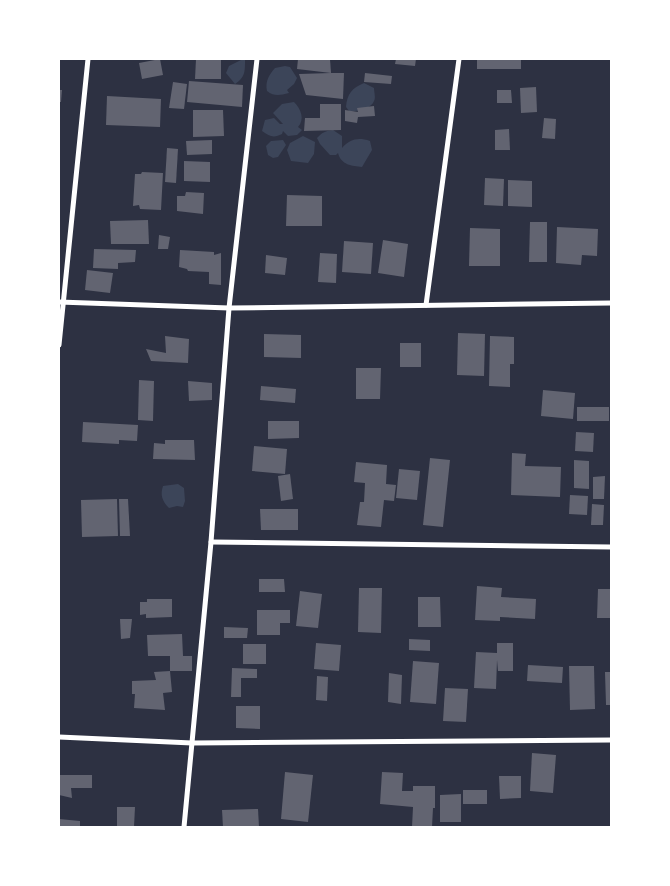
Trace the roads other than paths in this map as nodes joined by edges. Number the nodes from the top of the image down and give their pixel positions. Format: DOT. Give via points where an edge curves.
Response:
graph roads {
  1 [pos="88,59"];
  2 [pos="257,59"];
  3 [pos="459,59"];
  4 [pos="61,302"];
  5 [pos="611,303"];
  6 [pos="426,305"];
  7 [pos="230,308"];
  8 [pos="59,345"];
  9 [pos="211,542"];
  10 [pos="611,548"];
  11 [pos="59,737"];
  12 [pos="611,740"];
  13 [pos="192,743"];
  14 [pos="184,827"];
  1 -- 4 [label="street"];
  2 -- 7 [label="street"];
  3 -- 6 [label="street"];
  4 -- 7 [label="street"];
  4 -- 8 [label="street"];
  5 -- 6 [label="street"];
  6 -- 7 [label="street"];
  7 -- 9 [label="street"];
  9 -- 10 [label="street"];
  9 -- 13 [label="street"];
  11 -- 13 [label="street"];
  12 -- 13 [label="street"];
  13 -- 14 [label="street"];
}
